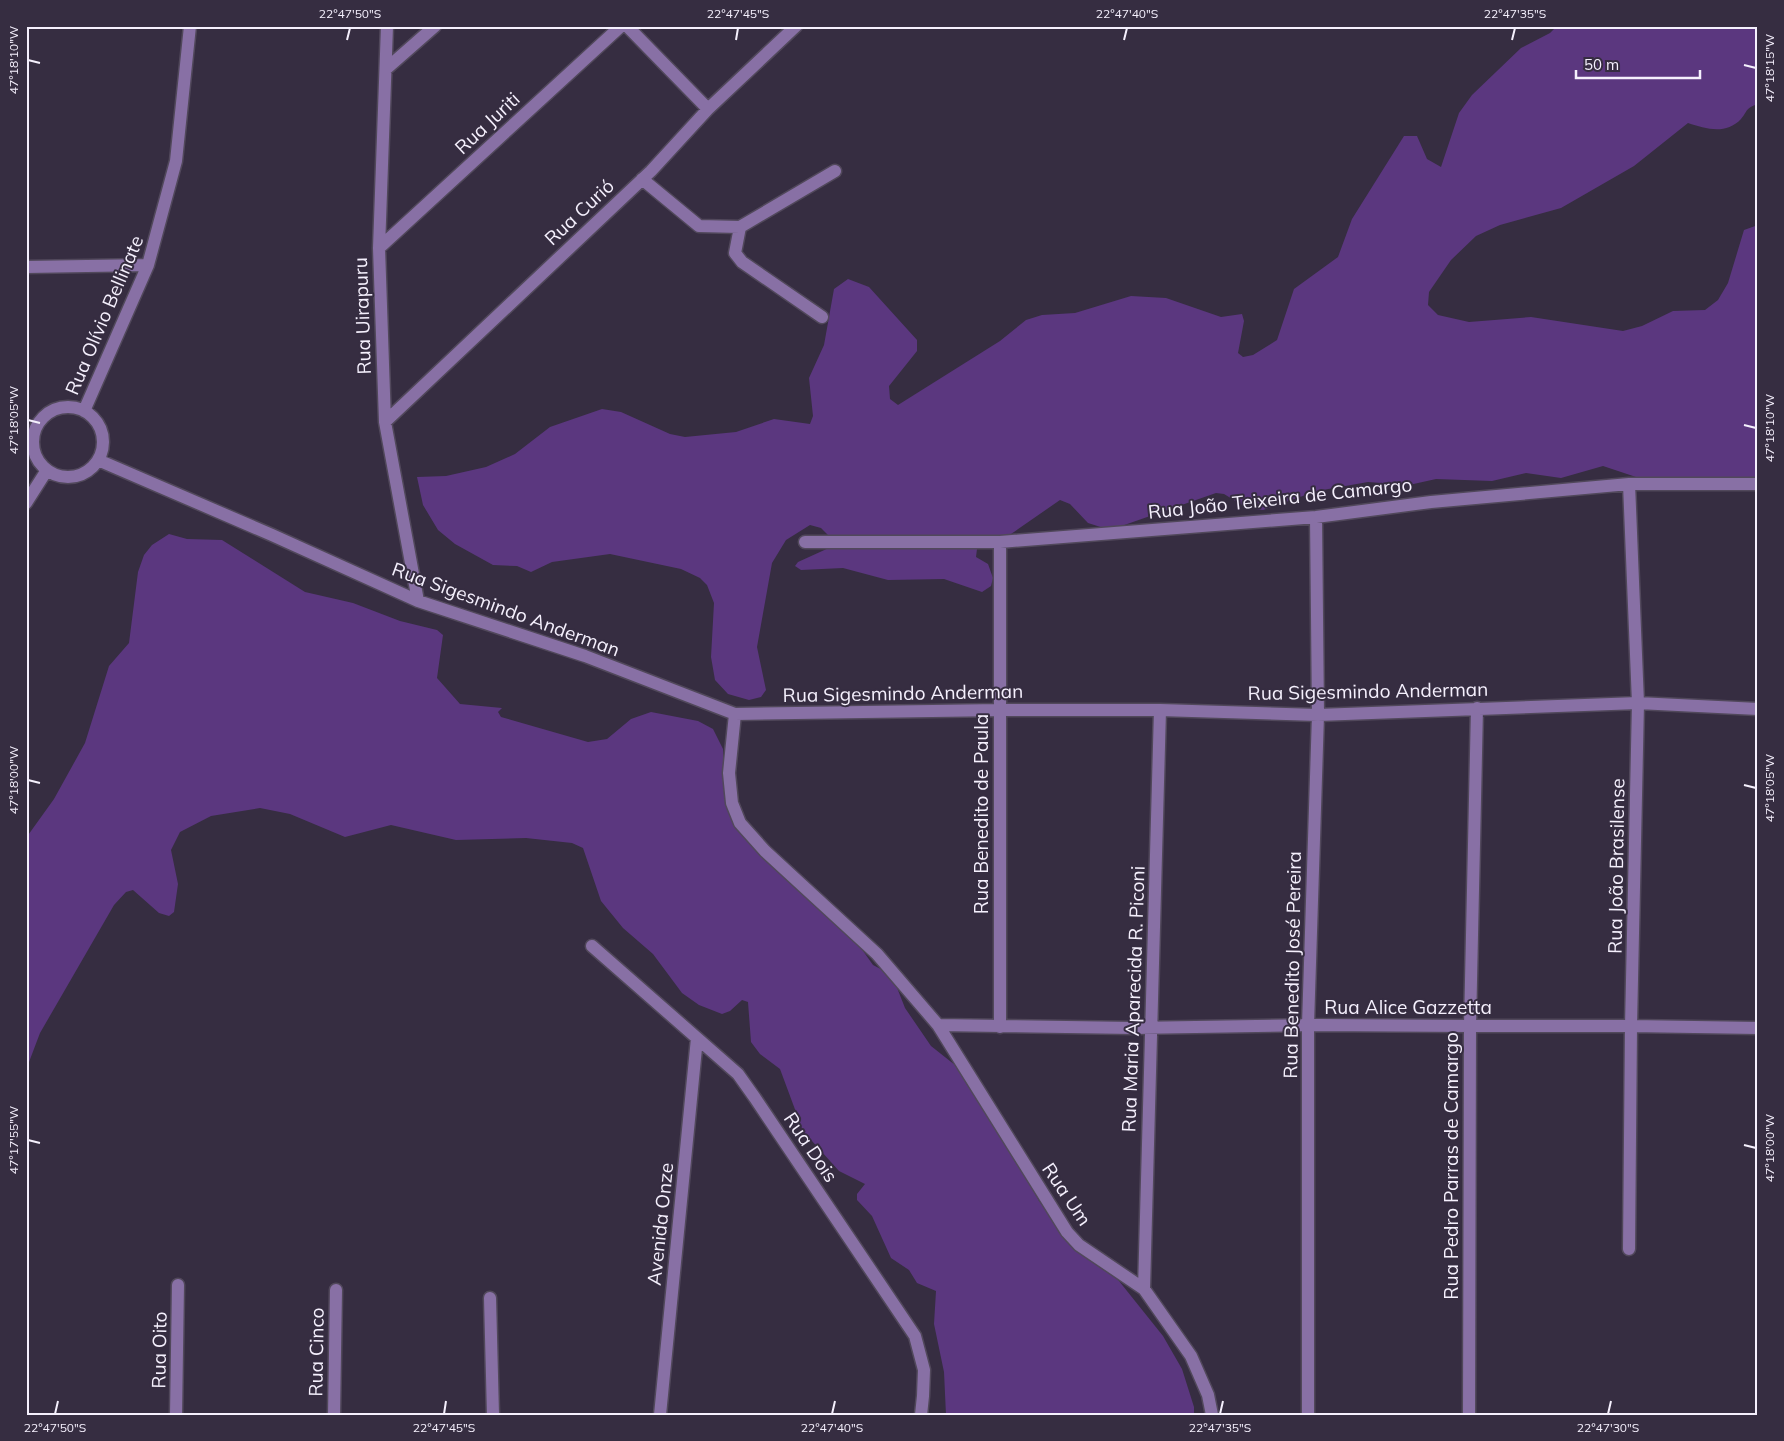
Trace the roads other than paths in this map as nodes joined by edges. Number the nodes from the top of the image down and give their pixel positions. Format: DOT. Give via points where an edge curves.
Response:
graph roads {
  1 [pos="190,26"];
  2 [pos="387,26"];
  3 [pos="435,26"];
  4 [pos="621,26"];
  5 [pos="627,26"];
  6 [pos="796,26"];
  7 [pos="386,69"];
  8 [pos="708,109"];
  9 [pos="835,171"];
  10 [pos="642,179"];
  11 [pos="740,228"];
  12 [pos="379,248"];
  13 [pos="148,265"];
  14 [pos="26,267"];
  15 [pos="822,317"];
  16 [pos="84,411"];
  17 [pos="384,422"];
  18 [pos="31,429"];
  19 [pos="98,460"];
  20 [pos="47,470"];
  21 [pos="1629,484"];
  22 [pos="1758,484"];
  23 [pos="26,504"];
  24 [pos="1316,517"];
  25 [pos="806,542"];
  26 [pos="1000,542"];
  27 [pos="418,601"];
  28 [pos="1638,703"];
  29 [pos="1477,708"];
  30 [pos="1758,709"];
  31 [pos="1000,710"];
  32 [pos="1160,710"];
  33 [pos="735,714"];
  34 [pos="1318,715"];
  35 [pos="592,946"];
  36 [pos="938,1025"];
  37 [pos="1308,1025"];
  38 [pos="1470,1026"];
  39 [pos="1631,1026"];
  40 [pos="1000,1027"];
  41 [pos="1151,1028"];
  42 [pos="1758,1028"];
  43 [pos="697,1038"];
  44 [pos="1629,1249"];
  45 [pos="178,1285"];
  46 [pos="1144,1289"];
  47 [pos="336,1290"];
  48 [pos="490,1298"];
  49 [pos="176,1415"];
  50 [pos="334,1415"];
  51 [pos="493,1415"];
  52 [pos="660,1415"];
  53 [pos="921,1415"];
  54 [pos="1212,1415"];
  55 [pos="1308,1415"];
  56 [pos="1469,1415"];
  1 -- 13 [label="street, Rua Olívio Bellinate" via="176,161"];
  2 -- 7 [label="street, Rua Uirapuru"];
  3 -- 7 [label="street"];
  4 -- 12 [label="street, Rua Juriti"];
  5 -- 8 [label="street"];
  6 -- 8 [label="street, Rua Curió"];
  7 -- 12 [label="street, Rua Uirapuru"];
  8 -- 10 [label="street, Rua Curió"];
  9 -- 11 [label="street"];
  10 -- 11 [label="street" via="699,226"];
  10 -- 17 [label="street, Rua Curió"];
  11 -- 15 [label="street" via="736,253 742,262"];
  12 -- 17 [label="street, Rua Uirapuru"];
  13 -- 14 [label="street"];
  13 -- 16 [label="street, Rua Olívio Bellinate"];
  16 -- 18 [label="street" via="67,408 51,412"];
  16 -- 19 [label="street" via="100,427 103,438"];
  17 -- 27 [label="street, Rua Uirapuru"];
  18 -- 20 [label="street" via="34,451"];
  19 -- 20 [label="street" via="80,475 57,476"];
  19 -- 27 [label="street, Rua Sigesmindo Anderman"];
  20 -- 23 [label="street"];
  21 -- 22 [label="street, Rua João Teixeira de Camargo"];
  21 -- 24 [label="street, Rua João Teixeira de Camargo" via="1431,502"];
  21 -- 28 [label="street, Rua João Brasilense"];
  24 -- 26 [label="street, Rua João Teixeira de Camargo"];
  24 -- 34 [label="street, Rua Benedito José Pereira"];
  25 -- 26 [label="street, Rua João Teixeira de Camargo"];
  26 -- 31 [label="street, Rua Benedito de Paula"];
  27 -- 33 [label="street, Rua Sigesmindo Anderman" via="585,656"];
  28 -- 29 [label="street, Rua Sigesmindo Anderman"];
  28 -- 30 [label="street, Rua Sigesmindo Anderman"];
  28 -- 39 [label="street, Rua João Brasilense"];
  29 -- 34 [label="street, Rua Sigesmindo Anderman"];
  29 -- 38 [label="street, Rua Pedro Parras de Camargo"];
  31 -- 32 [label="street, Rua Sigesmindo Anderman"];
  31 -- 33 [label="street, Rua Sigesmindo Anderman"];
  31 -- 40 [label="street, Rua Benedito de Paula"];
  32 -- 34 [label="street, Rua Sigesmindo Anderman"];
  32 -- 41 [label="street, Rua Maria Aparecida R. Piconi"];
  33 -- 36 [label="street, Rua Um" via="729,773 732,803 740,823 765,851 877,954"];
  34 -- 37 [label="street, Rua Benedito José Pereira"];
  35 -- 43 [label="street, Rua Dois"];
  36 -- 40 [label="street, Rua Alice Gazzetta"];
  36 -- 46 [label="street, Rua Um" via="1067,1232 1079,1245"];
  37 -- 38 [label="street, Rua Alice Gazzetta"];
  37 -- 41 [label="street, Rua Alice Gazzetta"];
  37 -- 55 [label="street, Rua Benedito José Pereira"];
  38 -- 39 [label="street, Rua Alice Gazzetta"];
  38 -- 56 [label="street, Rua Pedro Parras de Camargo"];
  39 -- 42 [label="street, Rua Alice Gazzetta"];
  39 -- 44 [label="street, Rua João Brasilense"];
  40 -- 41 [label="street, Rua Alice Gazzetta"];
  41 -- 46 [label="street, Rua Maria Aparecida R. Piconi"];
  43 -- 52 [label="street, Avenida Onze"];
  43 -- 53 [label="street, Rua Dois" via="738,1074 915,1336 924,1370"];
  45 -- 49 [label="street, Rua Oito"];
  46 -- 54 [label="street, Rua Um" via="1191,1356 1208,1395"];
  47 -- 50 [label="street, Rua Cinco"];
  48 -- 51 [label="street"];
}
